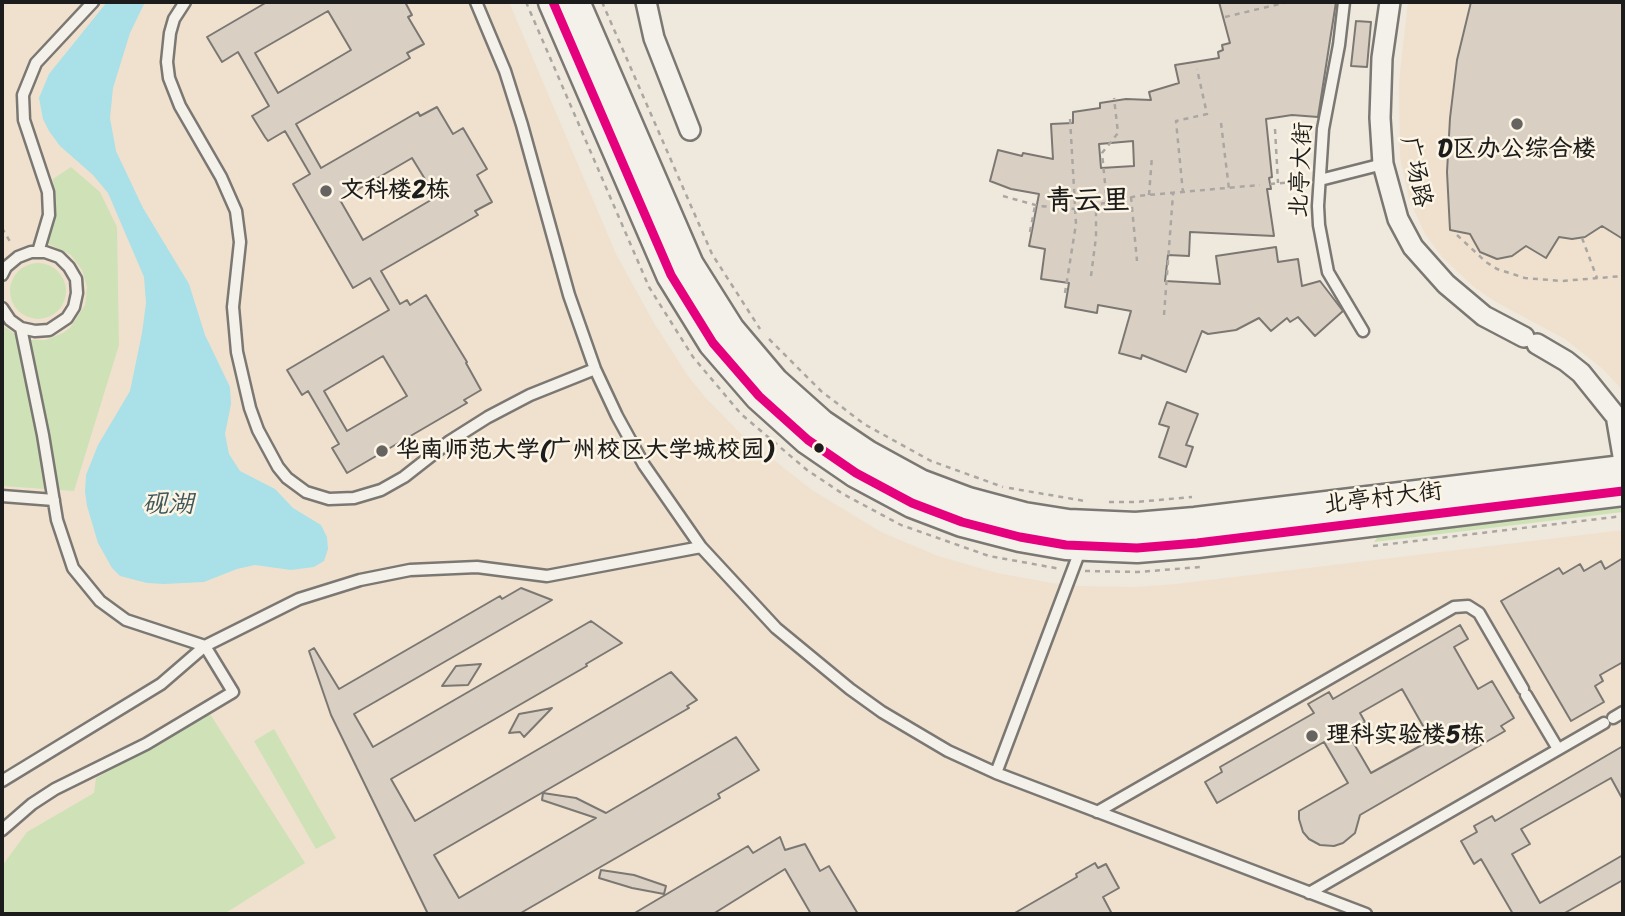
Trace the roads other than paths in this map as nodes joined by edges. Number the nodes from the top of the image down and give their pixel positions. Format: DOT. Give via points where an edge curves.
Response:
graph roads {
  1 [pos="93,2"];
  2 [pos="185,2"];
  3 [pos="475,2"];
  4 [pos="552,2"];
  5 [pos="575,2"];
  6 [pos="646,2"];
  7 [pos="1344,2"];
  8 [pos="1390,2"];
  9 [pos="690,130"];
  10 [pos="1383,164"];
  11 [pos="1320,180"];
  12 [pos="38,252"];
  13 [pos="2,274"];
  14 [pos="2,309"];
  15 [pos="21,328"];
  16 [pos="1363,331"];
  17 [pos="596,369"];
  18 [pos="1623,456"];
  19 [pos="1623,470"];
  20 [pos="1623,491"];
  21 [pos="2,496"];
  22 [pos="54,500"];
  23 [pos="1082,546"];
  24 [pos="701,547"];
  25 [pos="205,646"];
  26 [pos="1623,712"];
  27 [pos="1558,749"];
  28 [pos="996,773"];
  29 [pos="2,781"];
  30 [pos="1097,812"];
  31 [pos="2,830"];
  32 [pos="1309,893"];
  33 [pos="1366,914"];
  1 -- 12 [label="lane" via="36,63 23,95 26,127 48,192 49,215"];
  2 -- 17 [label="lane" via="170,33 169,78 236,211 240,242 233,307 237,352 258,430 287,478 306,492 330,499 380,491 499,411"];
  3 -- 17 [label="lane" via="508,82 569,295"];
  4 -- 23 [label="main road, 北亭村大街" via="671,275 713,343 759,396 821,450 912,503 996,532"];
  5 -- 19 [label="main road, 北亭村大街" via="690,265 730,330 774,382 821,424 920,484 1024,517 1136,527"];
  6 -- 9 [label="street" via="654,38"];
  7 -- 11 [label="lane, 北亭大街"];
  8 -- 10 [label="street, 广场路" via="1380,88"];
  10 -- 11 [label="lane"];
  10 -- 18 [label="street, 广场路" via="1398,219 1422,258 1491,321 1581,373 1615,418"];
  11 -- 16 [label="lane, 北亭大街" via="1319,225 1325,260 1332,281"];
  12 -- 13 [label="lane" via="18,257"];
  12 -- 15 [label="lane" via="59,257 69,267 76,279 77,300 56,327 42,331"];
  14 -- 15 [label="lane"];
  15 -- 22 [label="lane"];
  17 -- 24 [label="lane" via="644,466"];
  20 -- 23 [label="main road, 北亭村大街" via="1163,547"];
  21 -- 22 [label="lane"];
  22 -- 25 [label="lane" via="68,558 100,601 126,620"];
  23 -- 28 [label="lane"];
  24 -- 25 [label="lane" via="547,576 458,567 410,569 299,599"];
  24 -- 28 [label="lane" via="776,628 850,689 939,746"];
  25 -- 29 [label="lane" via="161,684"];
  25 -- 31 [label="lane" via="233,692 146,744 55,789"];
  26 -- 27 [label="lane"];
  27 -- 30 [label="lane" via="1479,613 1468,606 1454,607"];
  27 -- 32 [label="lane"];
  28 -- 30 [label="lane"];
  30 -- 32 [label="lane"];
  32 -- 33 [label="lane"];
}
